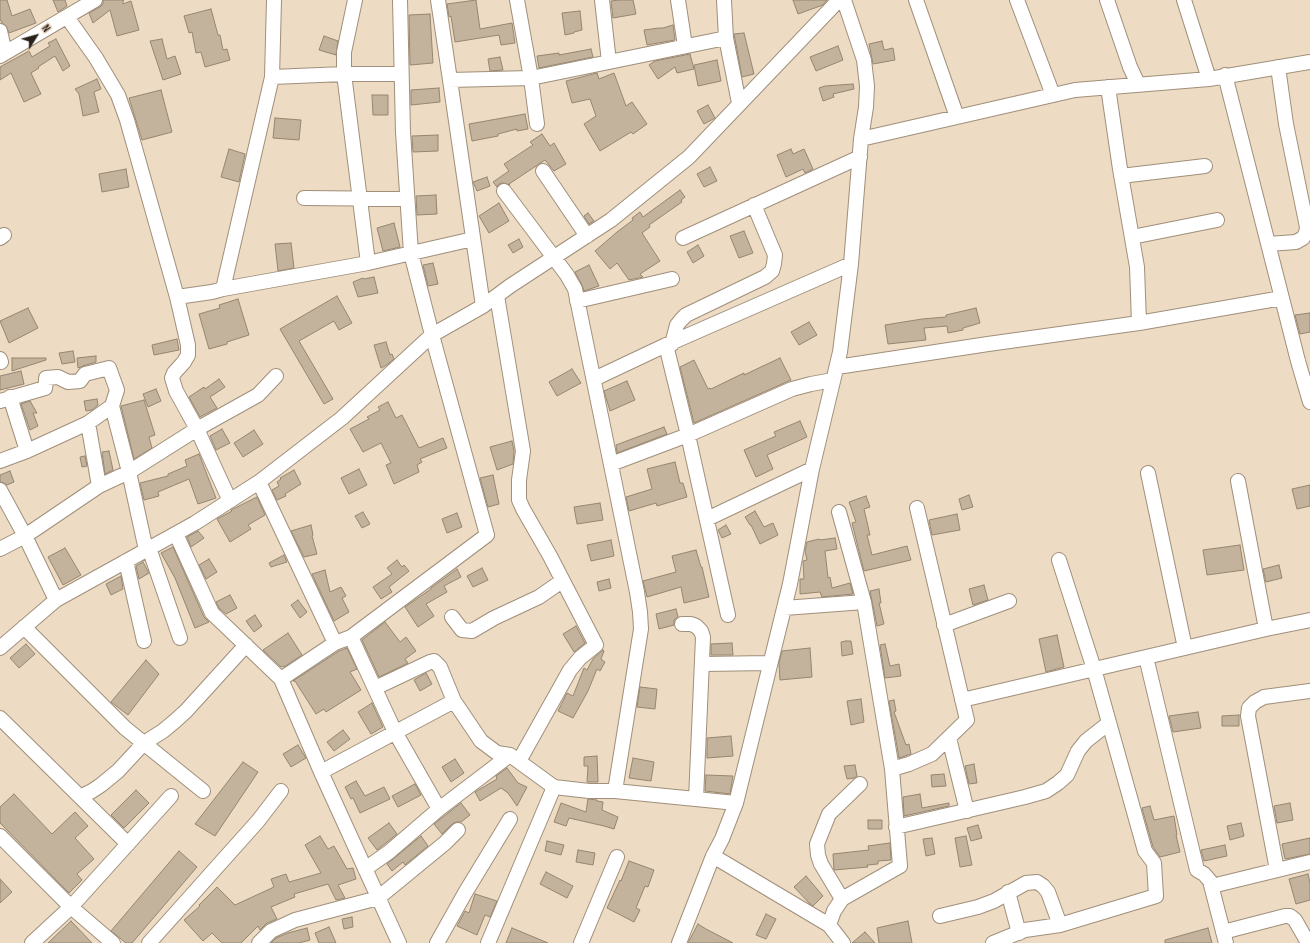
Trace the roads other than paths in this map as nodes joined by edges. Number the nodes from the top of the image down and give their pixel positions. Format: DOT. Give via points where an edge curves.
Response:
graph roads {
  1 [pos="95,0"];
  2 [pos="274,0"];
  3 [pos="355,0"];
  4 [pos="400,0"];
  5 [pos="438,0"];
  6 [pos="517,0"];
  7 [pos="602,0"];
  8 [pos="678,0"];
  9 [pos="724,0"];
  10 [pos="839,0"];
  11 [pos="844,0"];
  12 [pos="916,0"];
  13 [pos="1017,0"];
  14 [pos="1107,0"];
  15 [pos="1184,0"];
  16 [pos="67,17"];
  17 [pos="0,31"];
  18 [pos="726,38"];
  19 [pos="685,46"];
  20 [pos="3,55"];
  21 [pos="609,62"];
  22 [pos="1310,62"];
  23 [pos="1278,67"];
  24 [pos="344,74"];
  25 [pos="401,74"];
  26 [pos="1225,75"];
  27 [pos="272,77"];
  28 [pos="531,78"];
  29 [pos="1209,78"];
  30 [pos="450,80"];
  31 [pos="1138,84"];
  32 [pos="1108,87"];
  33 [pos="1053,95"];
  34 [pos="739,103"];
  35 [pos="957,117"];
  36 [pos="537,124"];
  37 [pos="861,139"];
  38 [pos="860,157"];
  39 [pos="1206,166"];
  40 [pos="544,171"];
  41 [pos="1121,176"];
  42 [pos="504,191"];
  43 [pos="304,198"];
  44 [pos="360,199"];
  45 [pos="407,199"];
  46 [pos="754,205"];
  47 [pos="1217,220"];
  48 [pos="587,236"];
  49 [pos="1132,237"];
  50 [pos="683,238"];
  51 [pos="473,239"];
  52 [pos="1268,244"];
  53 [pos="411,253"];
  54 [pos="555,258"];
  55 [pos="368,263"];
  56 [pos="851,264"];
  57 [pos="672,279"];
  58 [pos="223,289"];
  59 [pos="497,296"];
  60 [pos="178,297"];
  61 [pos="1282,298"];
  62 [pos="578,300"];
  63 [pos="483,306"];
  64 [pos="1139,323"];
  65 [pos="432,335"];
  66 [pos="669,344"];
  67 [pos="835,374"];
  68 [pos="276,376"];
  69 [pos="594,379"];
  70 [pos="5,399"];
  71 [pos="1310,402"];
  72 [pos="112,406"];
  73 [pos="88,423"];
  74 [pos="197,429"];
  75 [pos="688,435"];
  76 [pos="27,451"];
  77 [pos="0,461"];
  78 [pos="611,464"];
  79 [pos="812,469"];
  80 [pos="129,472"];
  81 [pos="1148,474"];
  82 [pos="1238,481"];
  83 [pos="259,482"];
  84 [pos="99,486"];
  85 [pos="0,490"];
  86 [pos="230,501"];
  87 [pos="918,508"];
  88 [pos="839,512"];
  89 [pos="707,519"];
  90 [pos="176,534"];
  91 [pos="26,536"];
  92 [pos="148,549"];
  93 [pos="0,550"];
  94 [pos="1059,560"];
  95 [pos="126,561"];
  96 [pos="562,581"];
  97 [pos="56,600"];
  98 [pos="1009,601"];
  99 [pos="864,602"];
  100 [pos="784,608"];
  101 [pos="728,615"];
  102 [pos="452,617"];
  103 [pos="1310,620"];
  104 [pos="682,624"];
  105 [pos="944,626"];
  106 [pos="24,627"];
  107 [pos="1266,629"];
  108 [pos="350,637"];
  109 [pos="180,638"];
  110 [pos="144,641"];
  111 [pos="335,643"];
  112 [pos="246,645"];
  113 [pos="0,648"];
  114 [pos="1185,648"];
  115 [pos="1146,657"];
  116 [pos="770,663"];
  117 [pos="703,664"];
  118 [pos="1094,669"];
  119 [pos="281,679"];
  120 [pos="375,688"];
  121 [pos="1310,691"];
  122 [pos="962,700"];
  123 [pos="454,701"];
  124 [pos="0,718"];
  125 [pos="1109,723"];
  126 [pos="395,732"];
  127 [pos="949,738"];
  128 [pos="144,743"];
  129 [pos="514,758"];
  130 [pos="892,769"];
  131 [pos="321,772"];
  132 [pos="860,784"];
  133 [pos="554,787"];
  134 [pos="203,791"];
  135 [pos="281,791"];
  136 [pos="615,791"];
  137 [pos="171,796"];
  138 [pos="80,797"];
  139 [pos="696,799"];
  140 [pos="736,803"];
  141 [pos="439,809"];
  142 [pos="967,811"];
  143 [pos="510,819"];
  144 [pos="896,827"];
  145 [pos="458,830"];
  146 [pos="0,836"];
  147 [pos="128,844"];
  148 [pos="713,856"];
  149 [pos="617,857"];
  150 [pos="1310,862"];
  151 [pos="365,869"];
  152 [pos="1277,870"];
  153 [pos="1212,886"];
  154 [pos="1008,892"];
  155 [pos="378,898"];
  156 [pos="842,899"];
  157 [pos="71,907"];
  158 [pos="940,916"];
  159 [pos="829,925"];
  160 [pos="1060,925"];
  161 [pos="1024,935"];
  162 [pos="1225,937"];
  163 [pos="1307,941"];
  164 [pos="32,943"];
  165 [pos="113,943"];
  166 [pos="149,943"];
  167 [pos="259,943"];
  168 [pos="399,943"];
  169 [pos="437,943"];
  170 [pos="488,943"];
  171 [pos="581,943"];
  172 [pos="679,943"];
  173 [pos="842,943"];
  174 [pos="993,943"];
  1 -- 16 [label="street"];
  2 -- 27 [label="street"];
  3 -- 24 [label="street" via="344,52"];
  4 -- 25 [label="street"];
  5 -- 30 [label="street"];
  6 -- 28 [label="street"];
  7 -- 21 [label="street"];
  8 -- 19 [label="street"];
  9 -- 18 [label="street"];
  10 -- 34 [label="street"];
  11 -- 37 [label="street" via="864,60 866,107"];
  12 -- 35 [label="street"];
  13 -- 33 [label="street"];
  14 -- 31 [label="street"];
  15 -- 29 [label="street"];
  16 -- 20 [label="street"];
  16 -- 60 [label="street" via="118,95"];
  17 -- 20 [label="street"];
  18 -- 19 [label="street"];
  18 -- 34 [label="street"];
  19 -- 21 [label="street"];
  21 -- 28 [label="street"];
  22 -- 23 [label="street"];
  23 -- 26 [label="street"];
  23 -- 52 [label="street" via="1286,124 1307,227 1303,238 1296,242"];
  24 -- 25 [label="street"];
  24 -- 27 [label="street"];
  24 -- 44 [label="street"];
  25 -- 45 [label="street"];
  26 -- 29 [label="street"];
  26 -- 52 [label="street"];
  27 -- 58 [label="street"];
  28 -- 30 [label="street"];
  28 -- 36 [label="street"];
  29 -- 31 [label="street"];
  30 -- 51 [label="street"];
  31 -- 32 [label="street"];
  32 -- 33 [label="street"];
  32 -- 41 [label="street"];
  33 -- 35 [label="street"];
  34 -- 48 [label="street" via="689,157 611,220"];
  35 -- 37 [label="street"];
  37 -- 38 [label="street"];
  38 -- 46 [label="street"];
  38 -- 56 [label="street"];
  39 -- 41 [label="street"];
  40 -- 48 [label="street"];
  41 -- 49 [label="street"];
  42 -- 54 [label="street"];
  43 -- 44 [label="street"];
  44 -- 45 [label="street"];
  44 -- 55 [label="street"];
  45 -- 53 [label="street"];
  46 -- 50 [label="street"];
  46 -- 66 [label="street" via="775,254 772,271 765,278 686,315 677,325"];
  47 -- 49 [label="street"];
  48 -- 54 [label="street"];
  49 -- 64 [label="street" via="1137,266"];
  51 -- 53 [label="street"];
  51 -- 63 [label="street"];
  52 -- 61 [label="street"];
  53 -- 55 [label="street"];
  53 -- 65 [label="street"];
  54 -- 59 [label="street"];
  54 -- 62 [label="street" via="575,289"];
  55 -- 58 [label="street"];
  56 -- 66 [label="street"];
  56 -- 67 [label="street"];
  57 -- 62 [label="street"];
  58 -- 60 [label="street"];
  59 -- 63 [label="street"];
  59 -- 96 [label="street" via="523,451 519,500"];
  60 -- 74 [label="street" via="188,355 172,378 176,391"];
  61 -- 64 [label="street"];
  61 -- 71 [label="street"];
  62 -- 69 [label="street"];
  63 -- 65 [label="street"];
  64 -- 67 [label="street" via="988,344"];
  65 -- 83 [label="street" via="342,418"];
  65 -- 108 [label="street" via="487,535"];
  66 -- 69 [label="street"];
  66 -- 75 [label="street"];
  67 -- 75 [label="street" via="792,389"];
  67 -- 79 [label="street"];
  68 -- 74 [label="street" via="258,395"];
  69 -- 78 [label="street"];
  70 -- 72 [label="street" via="45,388 46,378 58,377 68,382 80,381 85,374 109,368 118,390"];
  70 -- 76 [label="street"];
  72 -- 73 [label="street"];
  72 -- 80 [label="street"];
  73 -- 76 [label="street"];
  73 -- 84 [label="street"];
  74 -- 80 [label="street"];
  74 -- 86 [label="street"];
  75 -- 78 [label="street"];
  75 -- 89 [label="street"];
  76 -- 77 [label="street"];
  78 -- 136 [label="street" via="637,592 641,629"];
  79 -- 89 [label="street"];
  79 -- 100 [label="street"];
  80 -- 84 [label="street"];
  80 -- 92 [label="street"];
  81 -- 114 [label="street"];
  82 -- 107 [label="street"];
  83 -- 86 [label="street"];
  83 -- 111 [label="street"];
  84 -- 91 [label="street"];
  85 -- 91 [label="street"];
  86 -- 90 [label="street"];
  87 -- 105 [label="street"];
  88 -- 99 [label="street"];
  89 -- 101 [label="street"];
  90 -- 92 [label="street"];
  90 -- 112 [label="street" via="212,613"];
  91 -- 93 [label="street"];
  91 -- 97 [label="street"];
  92 -- 95 [label="street"];
  92 -- 109 [label="street"];
  94 -- 118 [label="street"];
  95 -- 97 [label="street"];
  95 -- 110 [label="street"];
  96 -- 102 [label="street" via="539,597 472,631 462,630"];
  96 -- 129 [label="street" via="596,645 570,670"];
  97 -- 106 [label="street"];
  98 -- 105 [label="street"];
  99 -- 100 [label="street"];
  99 -- 130 [label="street"];
  100 -- 116 [label="street"];
  103 -- 107 [label="street"];
  104 -- 117 [label="street" via="691,624 701,631"];
  105 -- 122 [label="street"];
  106 -- 113 [label="street"];
  106 -- 128 [label="street" via="125,728"];
  107 -- 114 [label="street"];
  108 -- 111 [label="street"];
  108 -- 120 [label="street"];
  111 -- 119 [label="street"];
  112 -- 119 [label="street"];
  112 -- 128 [label="street" via="186,711"];
  114 -- 115 [label="street"];
  115 -- 118 [label="street"];
  115 -- 153 [label="street" via="1197,870 1208,878"];
  116 -- 117 [label="street"];
  116 -- 140 [label="street"];
  117 -- 139 [label="street"];
  118 -- 122 [label="street"];
  118 -- 125 [label="street"];
  119 -- 131 [label="street"];
  120 -- 123 [label="street" via="434,661 440,667"];
  120 -- 126 [label="street"];
  121 -- 152 [label="street" via="1264,697 1249,708 1248,716"];
  122 -- 127 [label="street" via="967,720"];
  123 -- 126 [label="street"];
  123 -- 129 [label="street" via="481,741 497,753"];
  124 -- 138 [label="street"];
  125 -- 142 [label="street" via="1086,741 1078,751 1067,775 1046,791"];
  125 -- 160 [label="street" via="1145,851 1154,863 1156,896"];
  126 -- 131 [label="street"];
  126 -- 141 [label="street"];
  127 -- 130 [label="street" via="932,754"];
  127 -- 142 [label="street"];
  128 -- 134 [label="street"];
  128 -- 138 [label="street" via="118,771"];
  129 -- 133 [label="street"];
  129 -- 141 [label="street"];
  130 -- 144 [label="street"];
  131 -- 151 [label="street"];
  132 -- 156 [label="street" via="830,814 817,844 821,864"];
  133 -- 136 [label="street"];
  133 -- 170 [label="street"];
  135 -- 166 [label="street" via="258,821"];
  136 -- 139 [label="street"];
  137 -- 147 [label="street"];
  138 -- 147 [label="street"];
  139 -- 140 [label="street"];
  140 -- 148 [label="street"];
  141 -- 151 [label="street"];
  142 -- 144 [label="street"];
  143 -- 169 [label="street"];
  144 -- 156 [label="street" via="900,866"];
  145 -- 155 [label="street"];
  146 -- 157 [label="street"];
  147 -- 157 [label="street"];
  148 -- 159 [label="street"];
  148 -- 172 [label="street"];
  149 -- 171 [label="street"];
  150 -- 152 [label="street"];
  151 -- 155 [label="street"];
  152 -- 153 [label="street"];
  153 -- 162 [label="street"];
  154 -- 158 [label="street" via="978,907"];
  154 -- 160 [label="street" via="1026,883 1037,882 1048,892"];
  154 -- 161 [label="street"];
  155 -- 167 [label="street" via="290,922 271,931"];
  155 -- 168 [label="street"];
  156 -- 159 [label="street"];
  157 -- 164 [label="street"];
  157 -- 165 [label="street"];
  159 -- 173 [label="street"];
  160 -- 161 [label="street"];
  161 -- 174 [label="street"];
  162 -- 163 [label="street" via="1290,916"];
}
